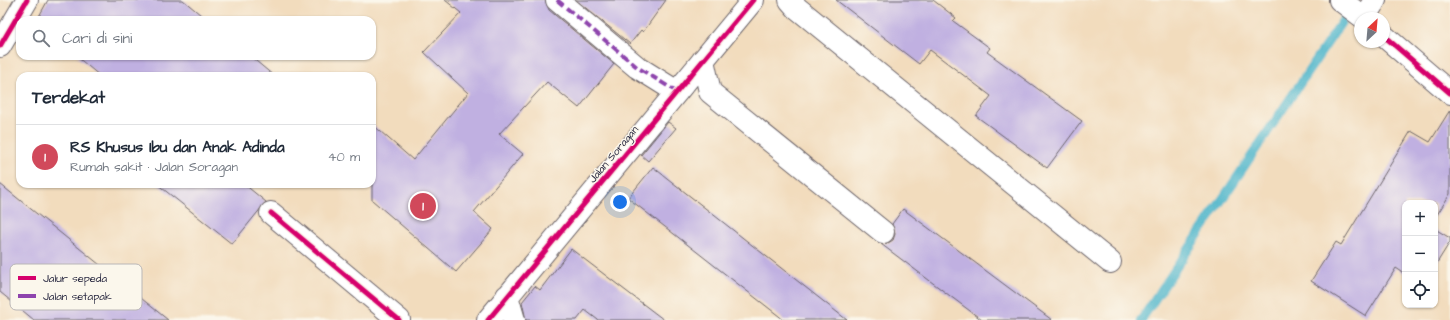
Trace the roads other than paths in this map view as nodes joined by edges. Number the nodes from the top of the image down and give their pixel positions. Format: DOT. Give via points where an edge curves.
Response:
graph roads {
  1 [pos="27,0"];
  2 [pos="557,0"];
  3 [pos="753,0"];
  4 [pos="790,0"];
  5 [pos="1375,0"];
  6 [pos="1356,12"];
  7 [pos="18,16"];
  8 [pos="16,19"];
  9 [pos="1390,41"];
  10 [pos="0,46"];
  11 [pos="703,60"];
  12 [pos="677,92"];
  13 [pos="1450,93"];
  14 [pos="271,213"];
  15 [pos="883,232"];
  16 [pos="1110,262"];
  17 [pos="507,296"];
  18 [pos="399,320"];
  19 [pos="488,320"];
  20 [pos="514,320"];
  1 -- 7 [label="street"];
  2 -- 12 [label="street" via="637,67"];
  3 -- 11 [label="street, Jalan Soragan"];
  4 -- 16 [label="street"];
  5 -- 6 [label="street"];
  8 -- 10 [label="street"];
  9 -- 13 [label="street"];
  11 -- 12 [label="street, Jalan Soragan"];
  11 -- 15 [label="street" via="710,92"];
  12 -- 17 [label="street, Jalan Soragan"];
  14 -- 18 [label="street"];
  17 -- 19 [label="street, Jalan Soragan"];
  17 -- 20 [label="street"];
}
